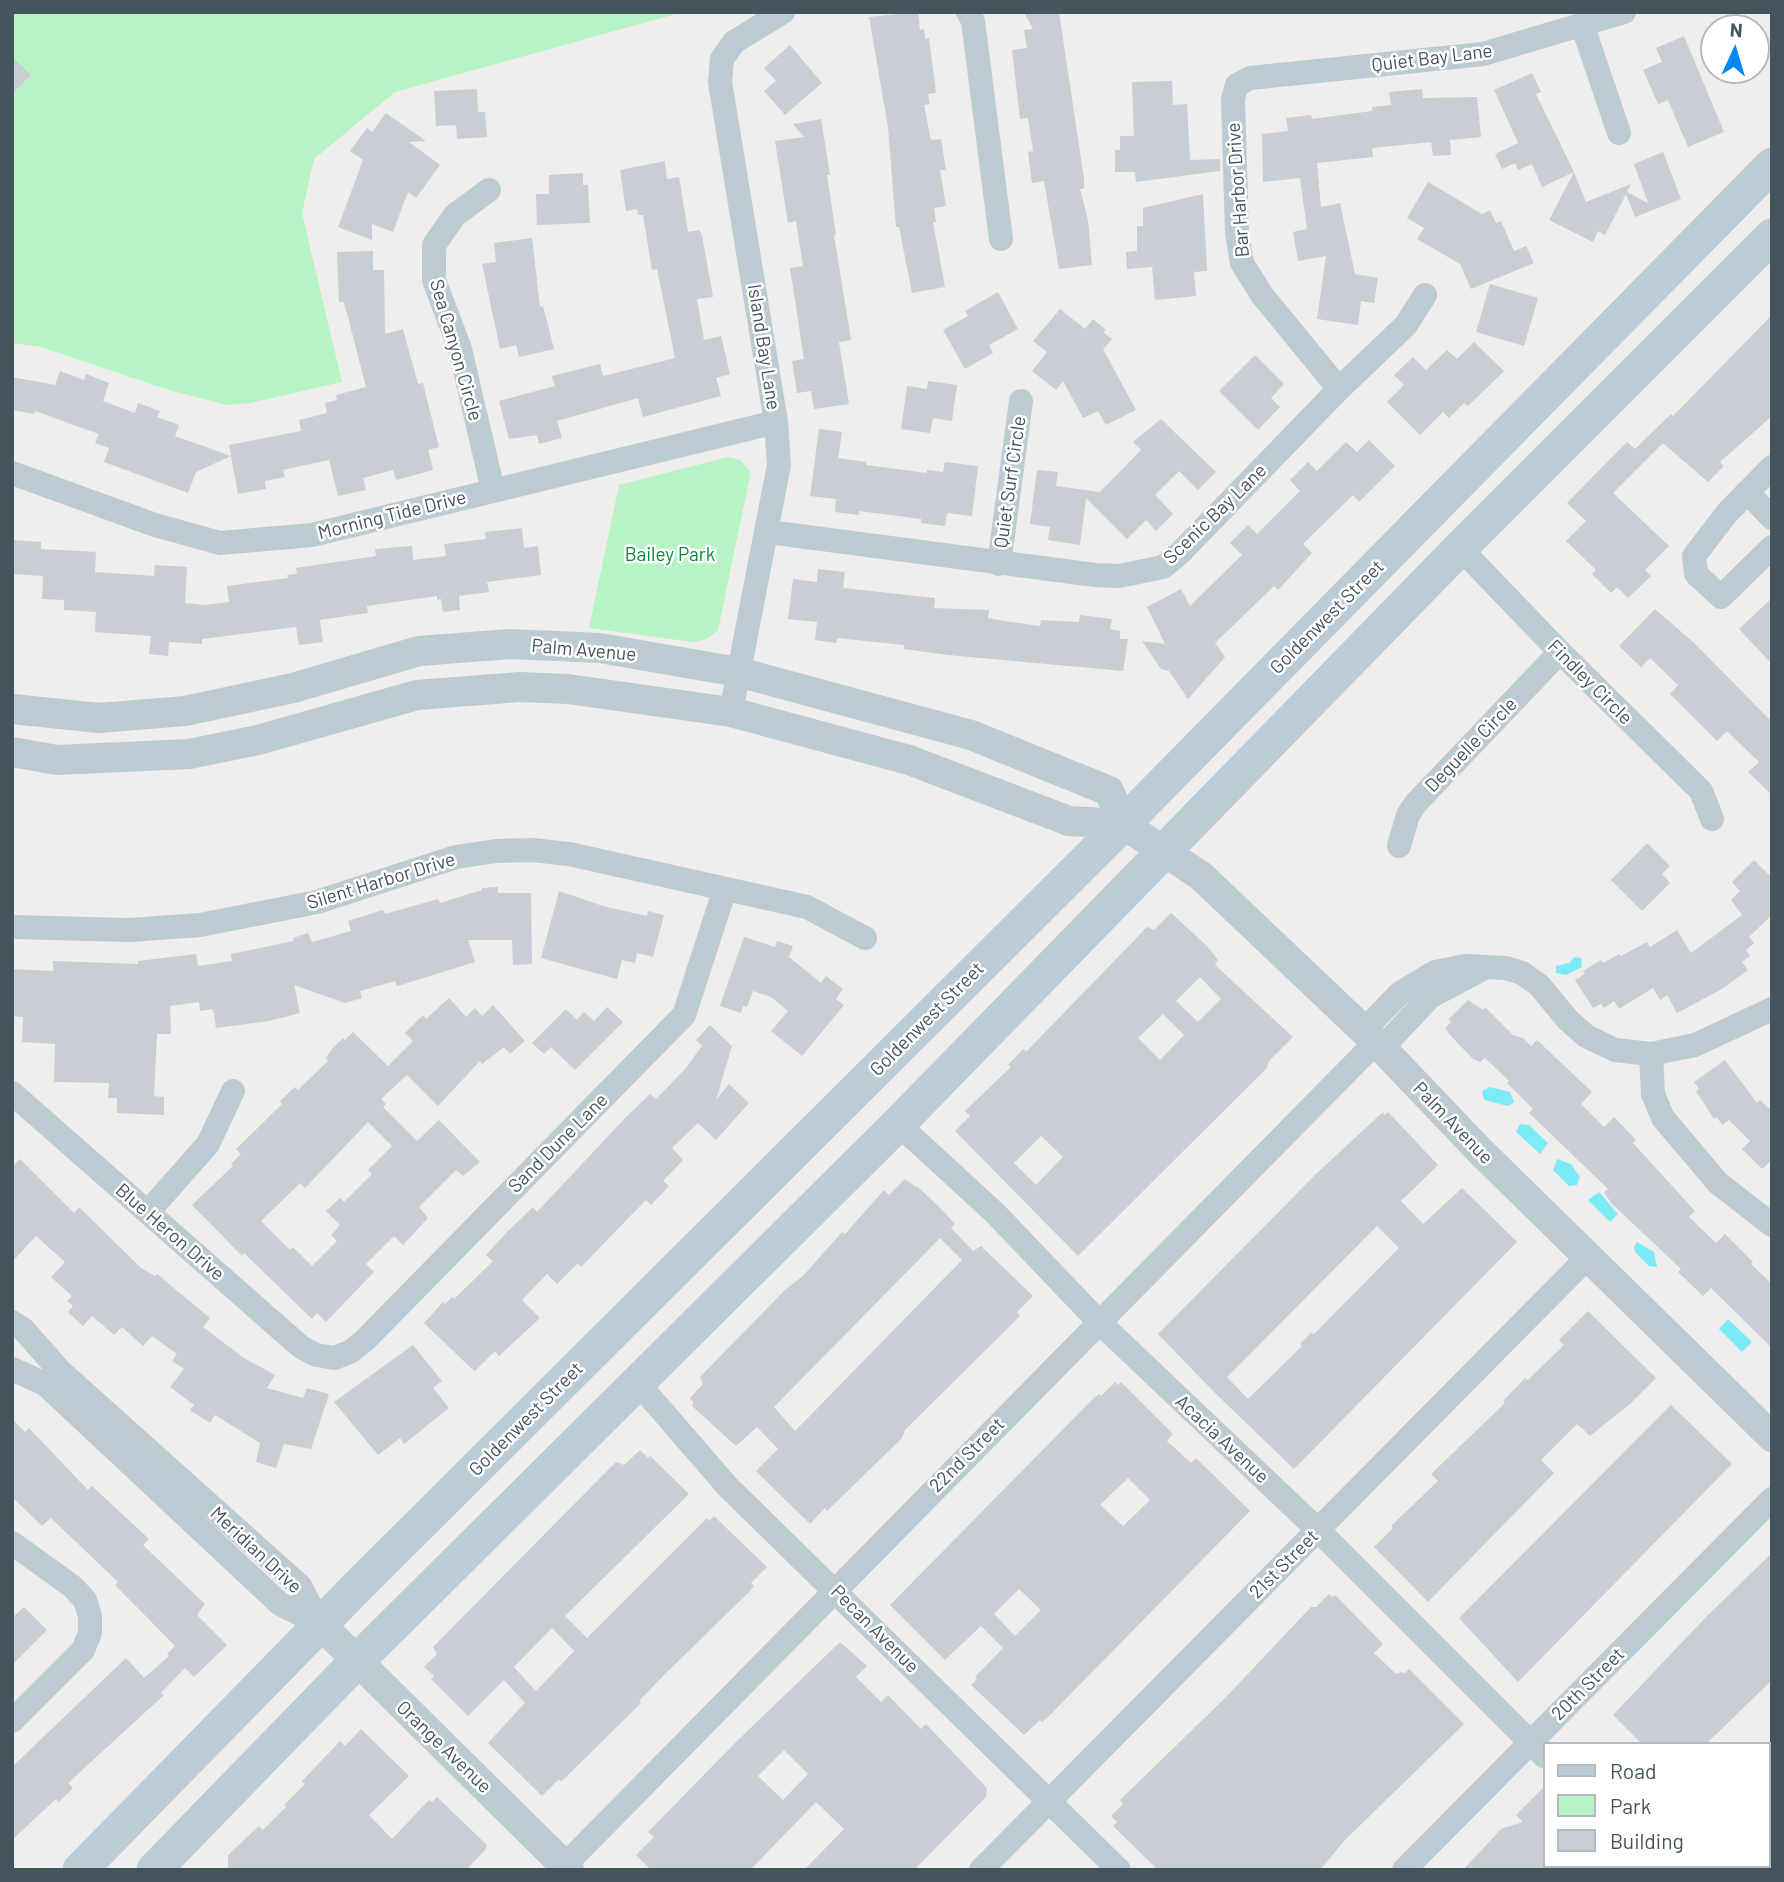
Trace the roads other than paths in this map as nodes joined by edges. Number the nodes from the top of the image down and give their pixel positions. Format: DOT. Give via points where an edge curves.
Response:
graph roads {
  1 [pos="783,12"];
  2 [pos="968,12"];
  3 [pos="1625,12"];
  4 [pos="1583,27"];
  5 [pos="1237,85"];
  6 [pos="1619,133"];
  7 [pos="1772,165"];
  8 [pos="489,190"];
  9 [pos="1772,236"];
  10 [pos="1001,239"];
  11 [pos="1426,295"];
  12 [pos="1339,389"];
  13 [pos="1021,401"];
  14 [pos="776,422"];
  15 [pos="1772,467"];
  16 [pos="12,473"];
  17 [pos="494,490"];
  18 [pos="1747,492"];
  19 [pos="1772,518"];
  20 [pos="769,531"];
  21 [pos="1772,547"];
  22 [pos="1460,548"];
  23 [pos="999,564"];
  24 [pos="1560,652"];
  25 [pos="738,672"];
  26 [pos="12,709"];
  27 [pos="731,712"];
  28 [pos="12,752"];
  29 [pos="1712,820"];
  30 [pos="1123,824"];
  31 [pos="1399,846"];
  32 [pos="1162,851"];
  33 [pos="725,889"];
  34 [pos="12,927"];
  35 [pos="865,938"];
  36 [pos="1772,1009"];
  37 [pos="1374,1040"];
  38 [pos="1651,1054"];
  39 [pos="233,1091"];
  40 [pos="12,1093"];
  41 [pos="898,1124"];
  42 [pos="148,1212"];
  43 [pos="1772,1225"];
  44 [pos="1588,1257"];
  45 [pos="12,1322"];
  46 [pos="1099,1322"];
  47 [pos="334,1358"];
  48 [pos="12,1369"];
  49 [pos="637,1381"];
  50 [pos="1772,1437"];
  51 [pos="1772,1499"];
  52 [pos="1318,1530"];
  53 [pos="12,1543"];
  54 [pos="835,1589"];
  55 [pos="320,1624"];
  56 [pos="356,1662"];
  57 [pos="12,1721"];
  58 [pos="1544,1742"];
  59 [pos="1537,1749"];
  60 [pos="1049,1800"];
  61 [pos="564,1868"];
  62 [pos="80,1870"];
  63 [pos="155,1870"];
  64 [pos="981,1870"];
  65 [pos="1119,1870"];
  66 [pos="1404,1870"];
  1 -- 14 [label="street, Island Bay Lane" via="734,42 722,59 720,82"];
  2 -- 10 [label="street" via="973,21"];
  3 -- 4 [label="street, Quiet Bay Lane"];
  4 -- 5 [label="street, Quiet Bay Lane" via="1483,54 1250,78"];
  4 -- 6 [label="street"];
  5 -- 12 [label="street, Bar Harbor Drive" via="1233,99 1242,263 1262,295"];
  7 -- 30 [label="main road, Goldenwest Street"];
  8 -- 17 [label="street, Sea Canyon Circle" via="455,215 434,245 433,280 460,349"];
  9 -- 22 [label="main road"];
  11 -- 12 [label="street, Scenic Bay Lane" via="1406,325"];
  12 -- 23 [label="street, Scenic Bay Lane" via="1163,566 1119,576"];
  13 -- 23 [label="street, Quiet Surf Circle"];
  14 -- 17 [label="street, Morning Tide Drive"];
  14 -- 20 [label="street, Island Bay Lane" via="779,465"];
  15 -- 18 [label="street"];
  16 -- 17 [label="street, Morning Tide Drive" via="220,544 312,535"];
  18 -- 19 [label="street"];
  18 -- 21 [label="street" via="1694,556 1696,574 1721,597"];
  20 -- 23 [label="street, Scenic Bay Lane"];
  20 -- 25 [label="street, Island Bay Lane"];
  22 -- 24 [label="street, Findley Circle"];
  22 -- 32 [label="main road"];
  24 -- 29 [label="street, Findley Circle" via="1701,791"];
  24 -- 31 [label="street, Deguelle Circle" via="1416,803"];
  25 -- 26 [label="street, Palm Avenue" via="600,648 510,644 419,651 293,688 185,711 99,718"];
  25 -- 27 [label="street, Island Bay Lane"];
  25 -- 30 [label="street, Palm Avenue" via="971,735 1109,791"];
  27 -- 28 [label="street" via="568,690 470,689 417,695 258,740 189,754 57,760"];
  27 -- 30 [label="street" via="909,760 1069,821"];
  30 -- 32 [label="street, Palm Avenue"];
  30 -- 55 [label="main road, Goldenwest Street"];
  32 -- 37 [label="street, Palm Avenue" via="1195,871"];
  32 -- 41 [label="main road"];
  33 -- 34 [label="street, Silent Harbor Drive" via="569,854 496,851 456,857 317,902 200,925 130,930"];
  33 -- 35 [label="street, Silent Harbor Drive" via="807,907"];
  33 -- 47 [label="street, Sand Dune Lane" via="684,1015 365,1339"];
  36 -- 38 [label="street" via="1695,1045"];
  37 -- 38 [label="street, 22nd Street" via="1400,993 1424,988 1447,968 1490,967 1531,978 1575,1028 1600,1044"];
  37 -- 44 [label="street, Palm Avenue"];
  37 -- 46 [label="street, 22nd Street"];
  38 -- 43 [label="street" via="1654,1094 1663,1118 1718,1183"];
  39 -- 42 [label="street" via="208,1144"];
  40 -- 42 [label="street, Blue Heron Drive"];
  41 -- 46 [label="street, Acacia Avenue" via="995,1213"];
  41 -- 49 [label="main road"];
  42 -- 47 [label="street, Blue Heron Drive" via="301,1347"];
  44 -- 50 [label="street, Palm Avenue"];
  44 -- 52 [label="street, 21st Street"];
  45 -- 55 [label="street, Meridian Drive" via="60,1371 300,1586"];
  46 -- 52 [label="street, Acacia Avenue"];
  46 -- 54 [label="street, 22nd Street"];
  48 -- 55 [label="street, Meridian Drive" via="45,1384 280,1604"];
  49 -- 54 [label="street, Pecan Avenue" via="728,1487"];
  49 -- 56 [label="main road"];
  51 -- 58 [label="street, 20th Street"];
  52 -- 59 [label="street, Acacia Avenue"];
  52 -- 60 [label="street, 21st Street"];
  53 -- 57 [label="street" via="73,1587 85,1600 90,1616 83,1650"];
  54 -- 60 [label="street, Pecan Avenue"];
  54 -- 61 [label="street, 22nd Street"];
  55 -- 56 [label="street, Orange Avenue"];
  55 -- 62 [label="main road, Goldenwest Street"];
  56 -- 61 [label="street, Orange Avenue"];
  56 -- 63 [label="main road"];
  59 -- 66 [label="street, 20th Street"];
  60 -- 64 [label="street, 21st Street"];
  60 -- 65 [label="street, Pecan Avenue"];
}
